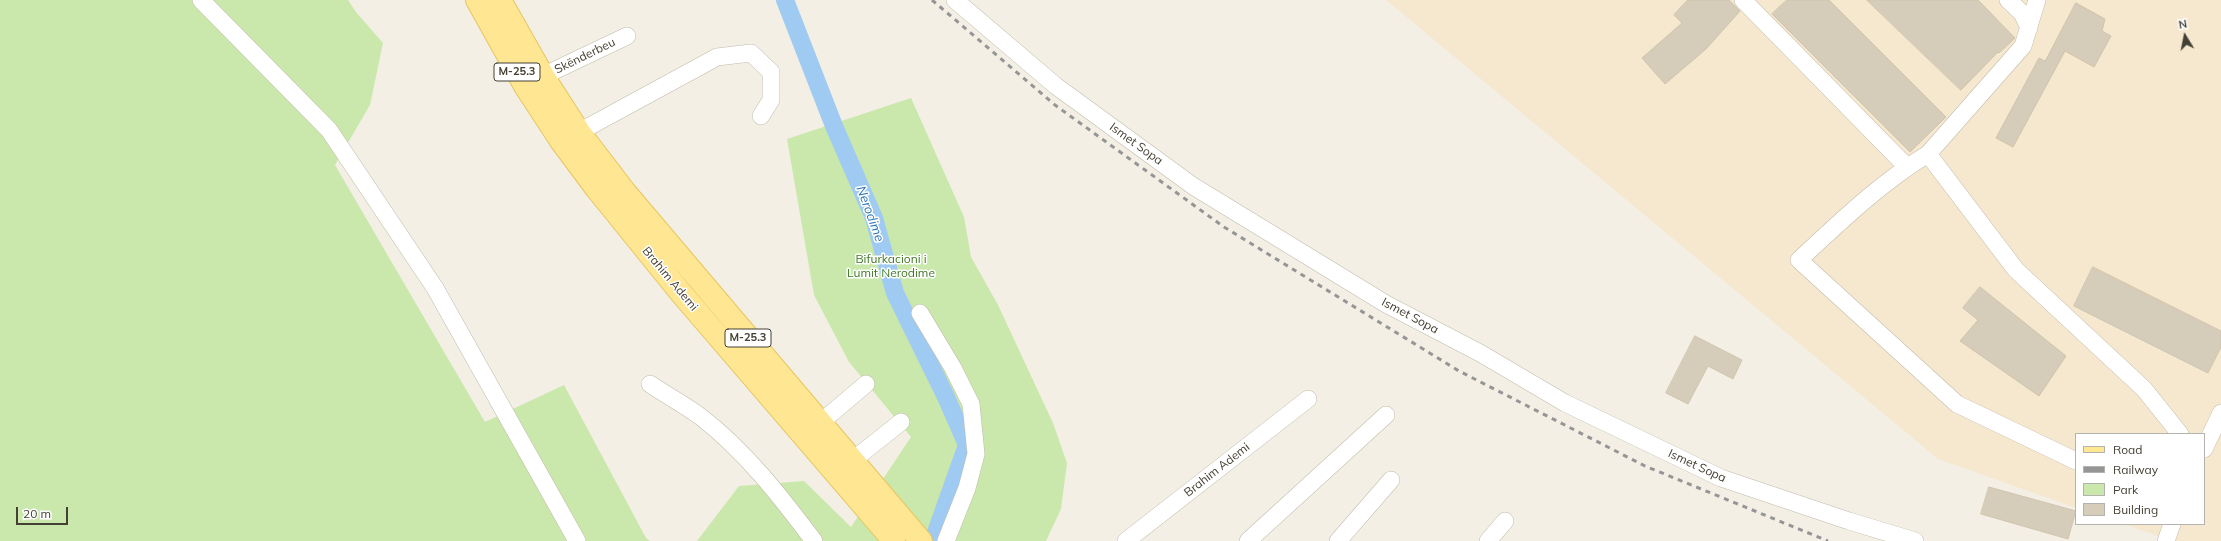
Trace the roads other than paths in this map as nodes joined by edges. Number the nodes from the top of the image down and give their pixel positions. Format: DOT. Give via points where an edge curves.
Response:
graph roads {
  1 [pos="201,0"];
  2 [pos="477,0"];
  3 [pos="500,0"];
  4 [pos="955,0"];
  5 [pos="1743,0"];
  6 [pos="2008,0"];
  7 [pos="2037,0"];
  8 [pos="2029,28"];
  9 [pos="627,36"];
  10 [pos="543,76"];
  11 [pos="761,116"];
  12 [pos="579,132"];
  13 [pos="1928,154"];
  14 [pos="1907,167"];
  15 [pos="920,313"];
  16 [pos="650,384"];
  17 [pos="866,384"];
  18 [pos="1308,399"];
  19 [pos="2221,414"];
  20 [pos="1386,415"];
  21 [pos="902,422"];
  22 [pos="820,423"];
  23 [pos="2179,433"];
  24 [pos="2205,447"];
  25 [pos="852,461"];
  26 [pos="2075,461"];
  27 [pos="1390,480"];
  28 [pos="1505,521"];
  29 [pos="2172,525"];
  30 [pos="892,540"];
  31 [pos="577,541"];
  32 [pos="814,541"];
  33 [pos="921,541"];
  34 [pos="946,541"];
  35 [pos="1126,541"];
  36 [pos="1248,541"];
  37 [pos="1338,541"];
  38 [pos="1488,541"];
  39 [pos="1915,541"];
  40 [pos="2166,541"];
  1 -- 31 [label="street" via="329,130 435,288"];
  2 -- 30 [label="main road, Brahim Ademi / M-25.3" via="524,86 596,188 681,293"];
  3 -- 10 [label="main road, Brahim Ademi / M-25.3"];
  4 -- 39 [label="street, Ismet Sopa" via="1056,86 1193,186 1386,304 1480,353 1565,403 1721,478"];
  5 -- 14 [label="street"];
  6 -- 8 [label="street" via="2022,13"];
  7 -- 8 [label="street"];
  8 -- 13 [label="street" via="2023,46"];
  9 -- 10 [label="street, Skënderbeu"];
  10 -- 12 [label="main road, Brahim Ademi / M-25.3"];
  11 -- 12 [label="street" via="771,100 771,72 750,53 717,57"];
  12 -- 22 [label="main road, Brahim Ademi / M-25.3" via="662,239"];
  13 -- 14 [label="street"];
  13 -- 23 [label="street" via="2016,270 2144,389"];
  14 -- 26 [label="street" via="1849,214 1799,260 1957,404"];
  15 -- 34 [label="street" via="971,404 976,454 967,488"];
  16 -- 32 [label="street" via="700,417 732,444 769,481"];
  17 -- 22 [label="street"];
  18 -- 35 [label="street, Brahim Ademi"];
  19 -- 24 [label="street"];
  20 -- 36 [label="street"];
  21 -- 25 [label="street"];
  22 -- 25 [label="main road, Brahim Ademi / M-25.3"];
  25 -- 33 [label="main road, Brahim Ademi / M-25.3"];
  27 -- 37 [label="street"];
  28 -- 38 [label="street"];
  29 -- 40 [label="street"];
}
